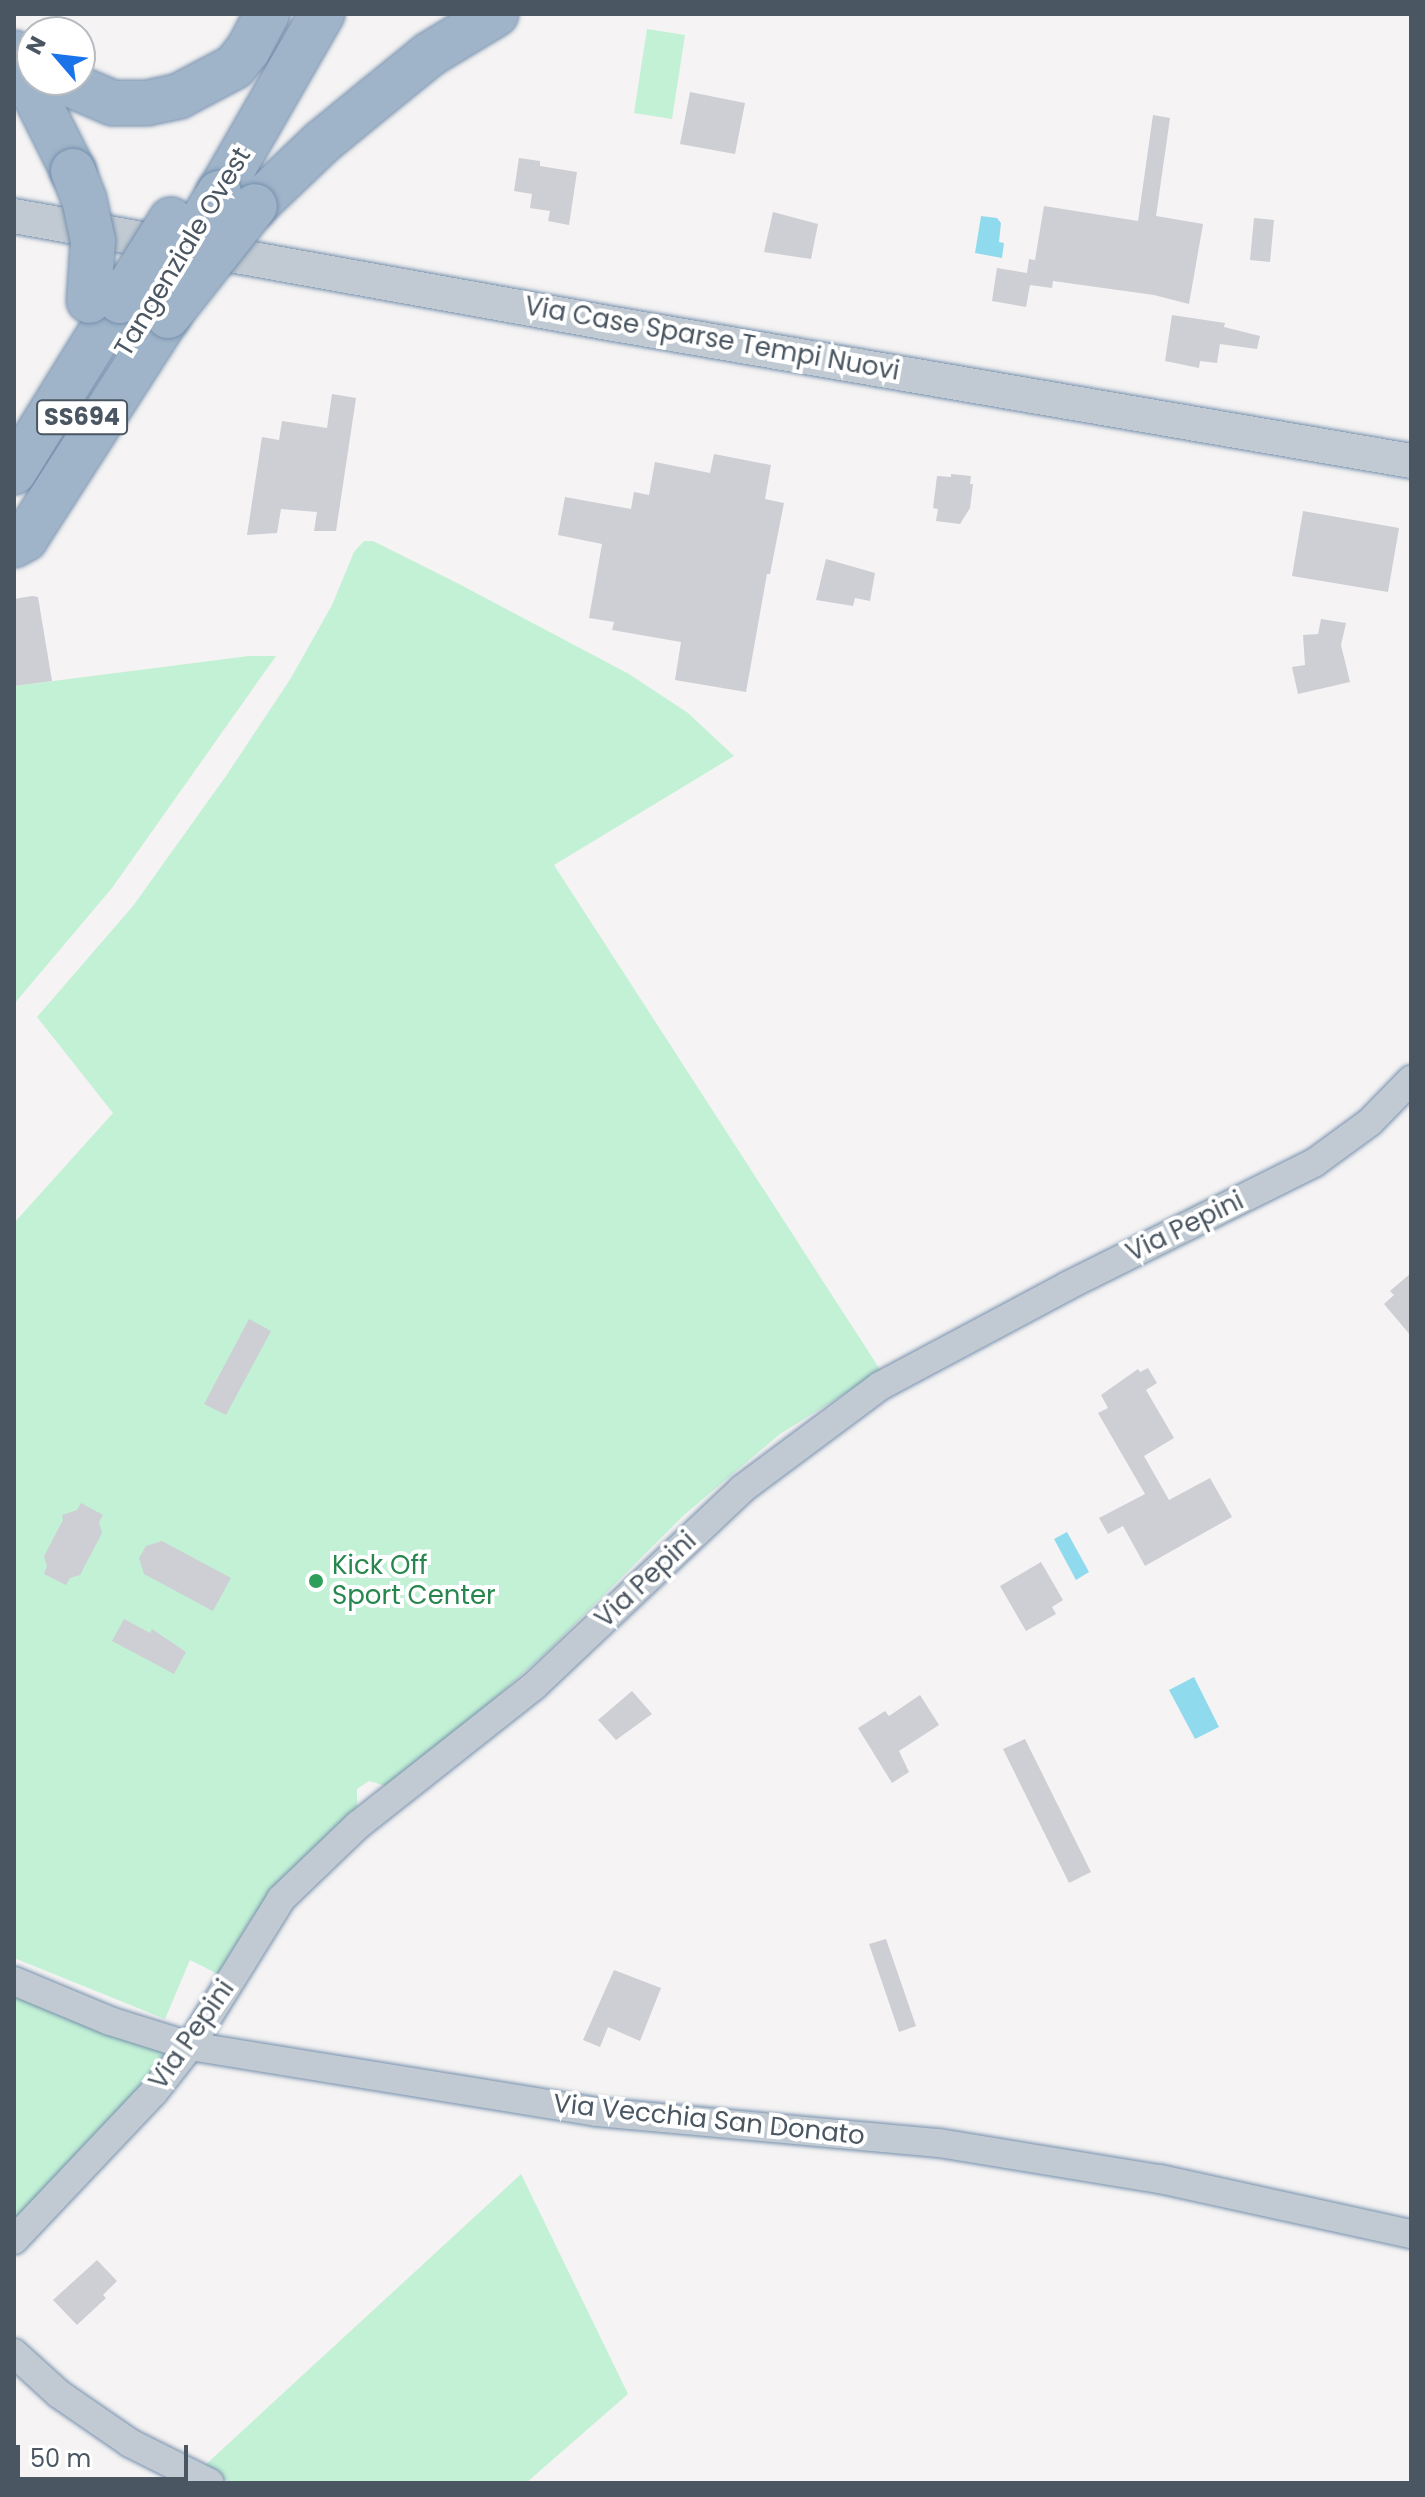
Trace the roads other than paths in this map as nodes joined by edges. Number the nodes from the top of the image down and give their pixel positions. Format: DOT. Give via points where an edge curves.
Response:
graph roads {
  1 [pos="267,14"];
  2 [pos="285,14"];
  3 [pos="322,14"];
  4 [pos="496,14"];
  5 [pos="14,53"];
  6 [pos="96,96"];
  7 [pos="221,197"];
  8 [pos="14,216"];
  9 [pos="132,306"];
  10 [pos="14,443"];
  11 [pos="1411,461"];
  12 [pos="14,472"];
  13 [pos="14,528"];
  14 [pos="14,545"];
  15 [pos="1411,1080"];
  16 [pos="14,1981"];
  17 [pos="190,2046"];
  18 [pos="1411,2234"];
  19 [pos="14,2240"];
  20 [pos="14,2353"];
  21 [pos="210,2483"];
  1 -- 6 [label="highway" via="234,67 179,96 113,103"];
  2 -- 7 [label="highway, Tangenziale Ovest / SS694"];
  3 -- 7 [label="highway, Tangenziale Ovest / SS694"];
  4 -- 7 [label="highway" via="430,54 322,142"];
  5 -- 9 [label="highway, bridge" via="73,171 93,241"];
  7 -- 9 [label="highway, Tangenziale Ovest / SS694, bridge"];
  7 -- 9 [label="highway, bridge"];
  8 -- 11 [label="street, Via Case Sparse Tempi Nuovi"];
  9 -- 10 [label="highway" via="70,351"];
  9 -- 12 [label="highway, Tangenziale Ovest / SS694"];
  9 -- 13 [label="highway, Tangenziale Ovest / SS694"];
  9 -- 14 [label="highway" via="25,539"];
  15 -- 17 [label="street, Via Pepini" via="1370,1122 1314,1163 880,1386 742,1489 534,1686 358,1825 281,1899"];
  16 -- 17 [label="street, Via Vecchia San Donato" via="110,2021"];
  17 -- 18 [label="street, Via Vecchia San Donato" via="597,2112 939,2143 1160,2179"];
  17 -- 19 [label="street, Via Pepini" via="153,2093"];
  20 -- 21 [label="street" via="59,2394 130,2443"];
}
